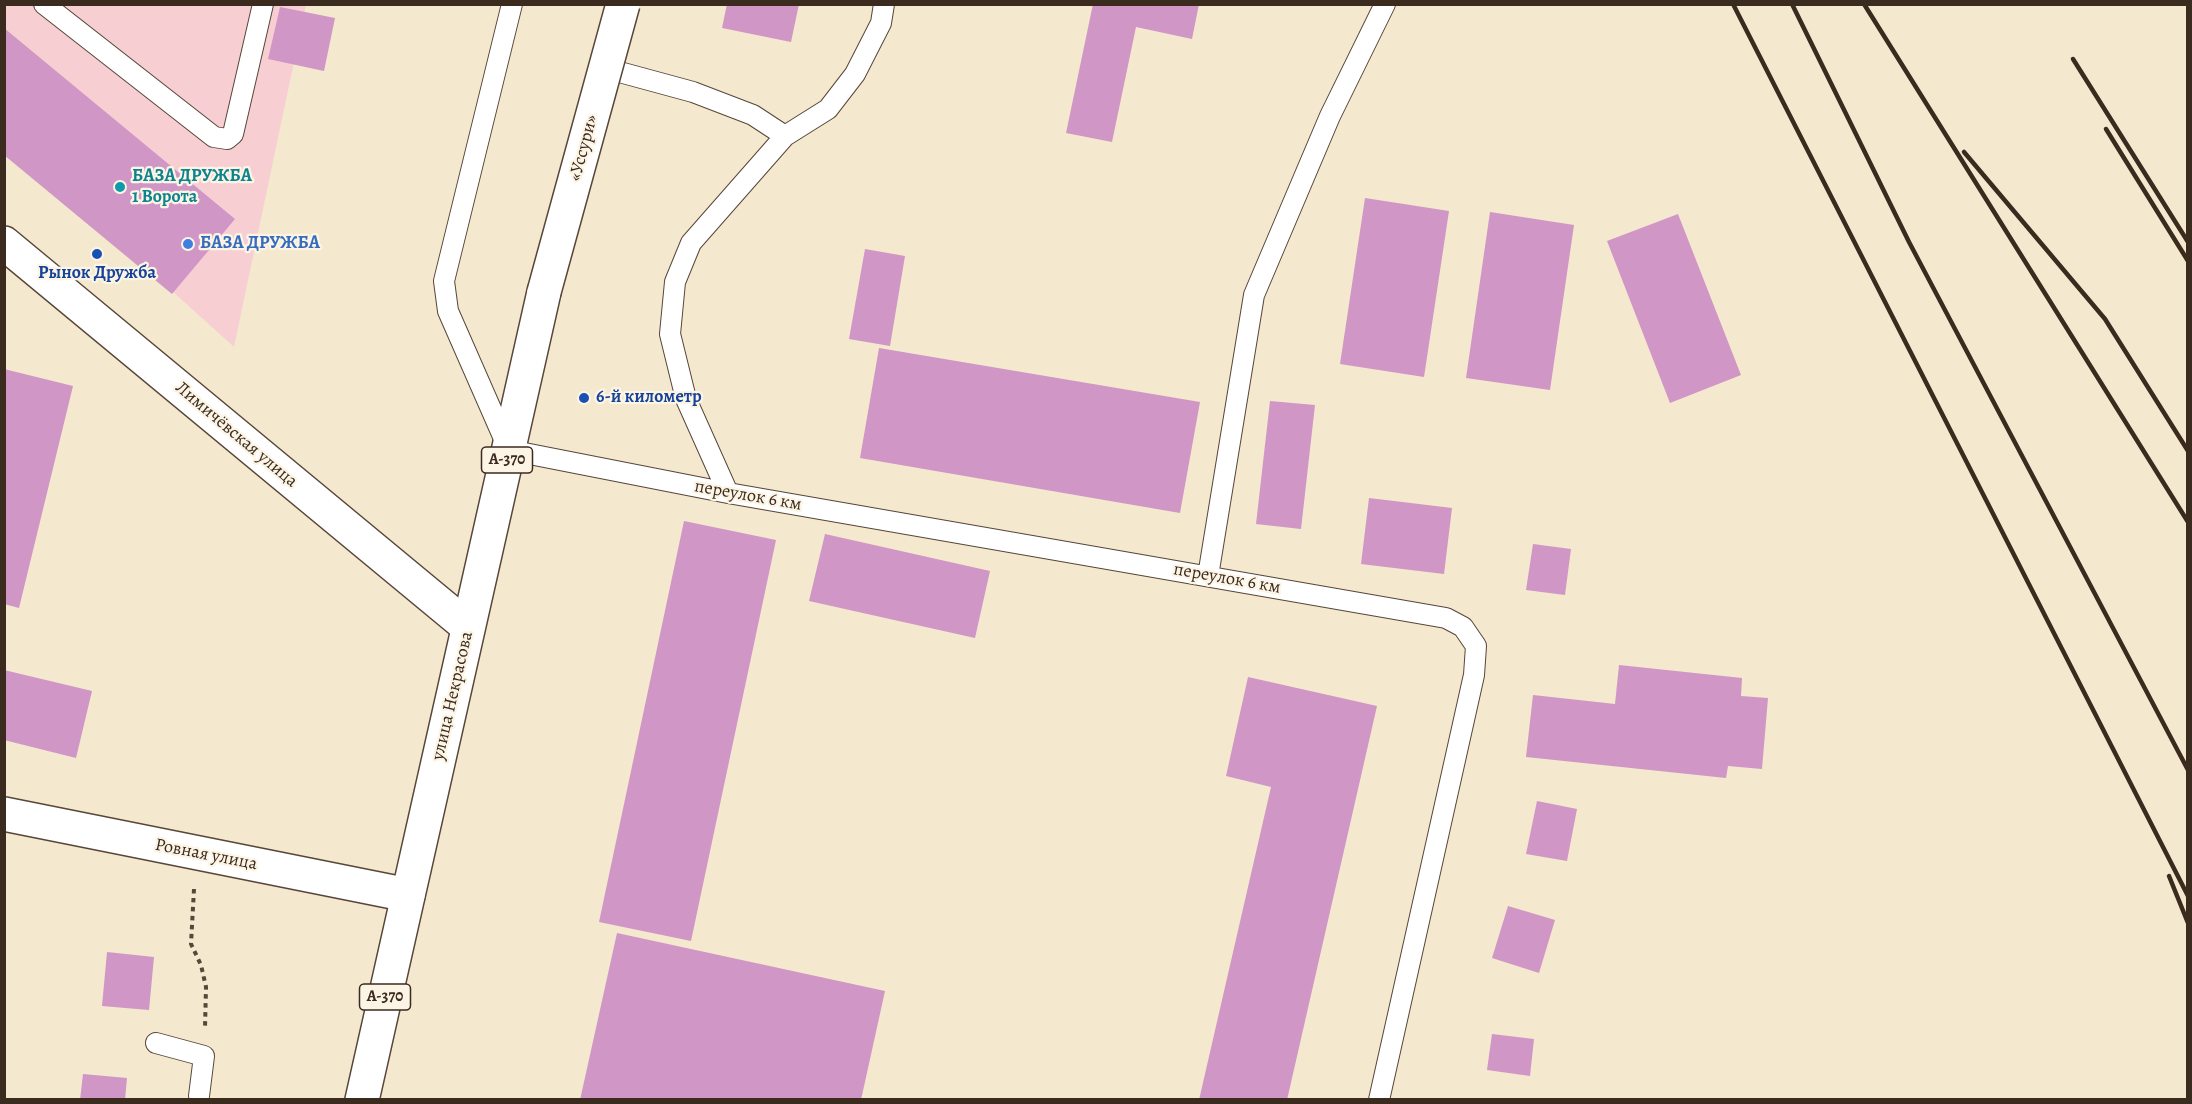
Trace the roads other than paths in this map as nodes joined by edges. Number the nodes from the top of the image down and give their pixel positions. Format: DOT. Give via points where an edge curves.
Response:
graph roads {
  1 [pos="44,4"];
  2 [pos="263,4"];
  3 [pos="512,4"];
  4 [pos="623,4"];
  5 [pos="884,4"];
  6 [pos="1385,4"];
  7 [pos="601,67"];
  8 [pos="785,136"];
  9 [pos="4,243"];
  10 [pos="544,292"];
  11 [pos="509,450"];
  12 [pos="728,493"];
  13 [pos="1208,576"];
  14 [pos="468,627"];
  15 [pos="4,814"];
  16 [pos="408,895"];
  17 [pos="156,1043"];
  18 [pos="205,1098"];
  19 [pos="362,1100"];
  20 [pos="1379,1100"];
  1 -- 2 [label="lane" via="214,138 227,139 233,134"];
  3 -- 11 [label="lane" via="444,281 448,311"];
  4 -- 10 [label="main road, «Уссури» / А-370, bridge"];
  5 -- 8 [label="lane" via="881,23 855,74 828,109"];
  6 -- 13 [label="lane" via="1330,116 1254,295"];
  7 -- 8 [label="lane" via="693,92 753,115"];
  8 -- 12 [label="lane" via="691,243 675,282 670,334 686,399"];
  9 -- 14 [label="main road, Лимичёвская улица"];
  10 -- 11 [label="main road, улица Некрасова / А-370"];
  11 -- 12 [label="lane, переулок 6 км"];
  11 -- 14 [label="main road, улица Некрасова / А-370"];
  12 -- 13 [label="lane, переулок 6 км"];
  13 -- 20 [label="lane, переулок 6 км" via="1446,618 1463,627 1476,646 1474,675"];
  14 -- 16 [label="main road, улица Некрасова / А-370"];
  15 -- 16 [label="main road, Ровная улица"];
  16 -- 19 [label="main road, улица Некрасова / А-370"];
  17 -- 18 [label="lane" via="204,1056"];
}
